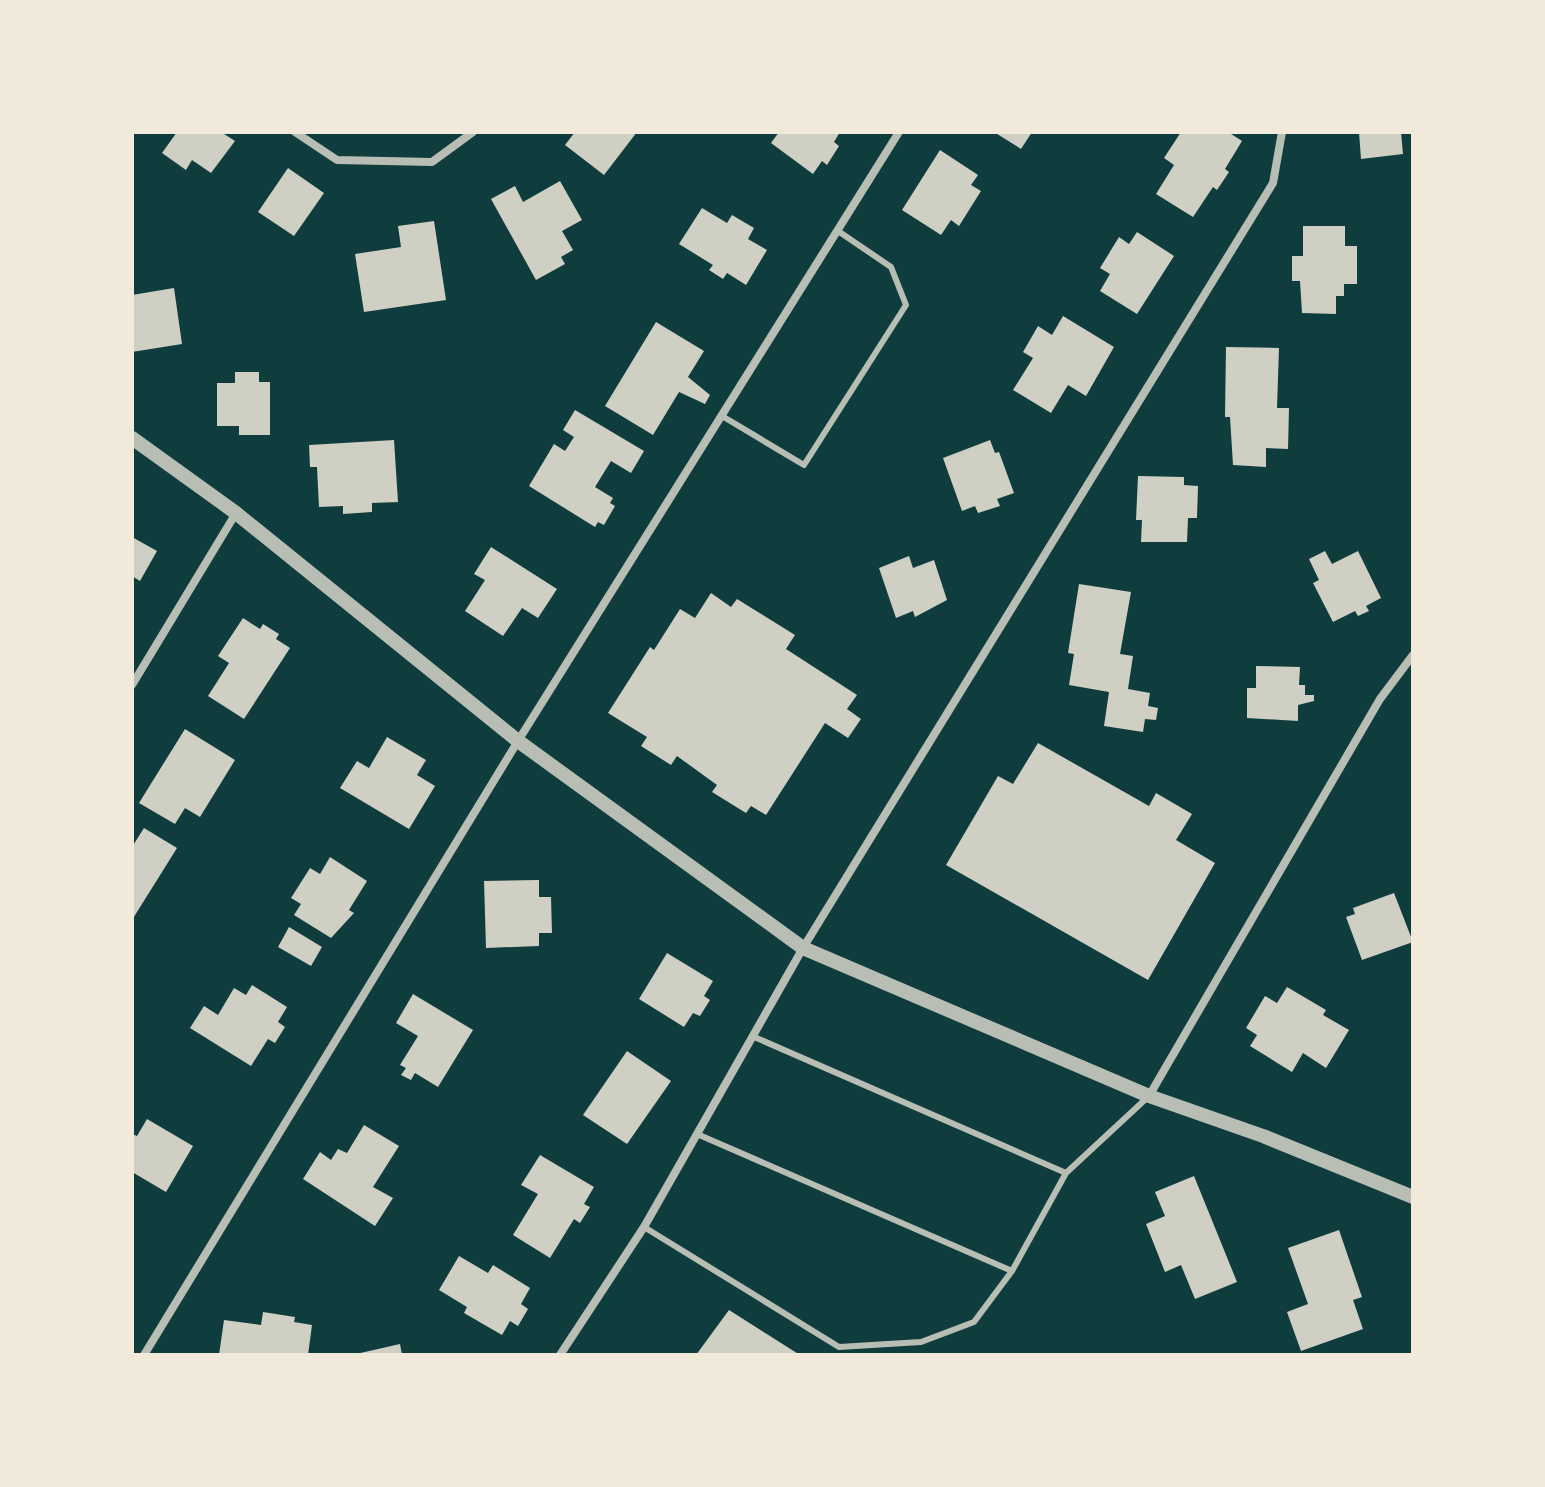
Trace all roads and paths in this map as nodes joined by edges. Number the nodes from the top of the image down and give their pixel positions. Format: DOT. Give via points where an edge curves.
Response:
graph roads {
  1 [pos="295,132"];
  2 [pos="473,132"];
  3 [pos="899,132"];
  4 [pos="1282,132"];
  5 [pos="838,231"];
  6 [pos="722,416"];
  7 [pos="132,438"];
  8 [pos="236,513"];
  9 [pos="1413,655"];
  10 [pos="132,685"];
  11 [pos="518,741"];
  12 [pos="803,948"];
  13 [pos="752,1036"];
  14 [pos="1149,1096"];
  15 [pos="697,1134"];
  16 [pos="1066,1173"];
  17 [pos="1413,1197"];
  18 [pos="644,1227"];
  19 [pos="1012,1271"];
  20 [pos="144,1355"];
  21 [pos="560,1355"];
  1 -- 2 [label="street" via="337,160 432,162"];
  3 -- 5 [label="street"];
  4 -- 12 [label="street" via="1273,183"];
  5 -- 6 [label="street"];
  5 -- 6 [label="lane" via="891,267 906,305 804,465"];
  6 -- 11 [label="street"];
  7 -- 8 [label="street"];
  8 -- 10 [label="street"];
  8 -- 11 [label="street"];
  9 -- 14 [label="street" via="1380,699"];
  11 -- 12 [label="street"];
  11 -- 20 [label="street"];
  12 -- 13 [label="street"];
  12 -- 14 [label="street"];
  13 -- 15 [label="street"];
  13 -- 16 [label="lane"];
  14 -- 16 [label="lane"];
  14 -- 17 [label="street"];
  15 -- 18 [label="street"];
  15 -- 19 [label="lane"];
  16 -- 19 [label="lane"];
  18 -- 19 [label="lane" via="839,1347 921,1342 974,1322"];
  18 -- 21 [label="street"];
}
